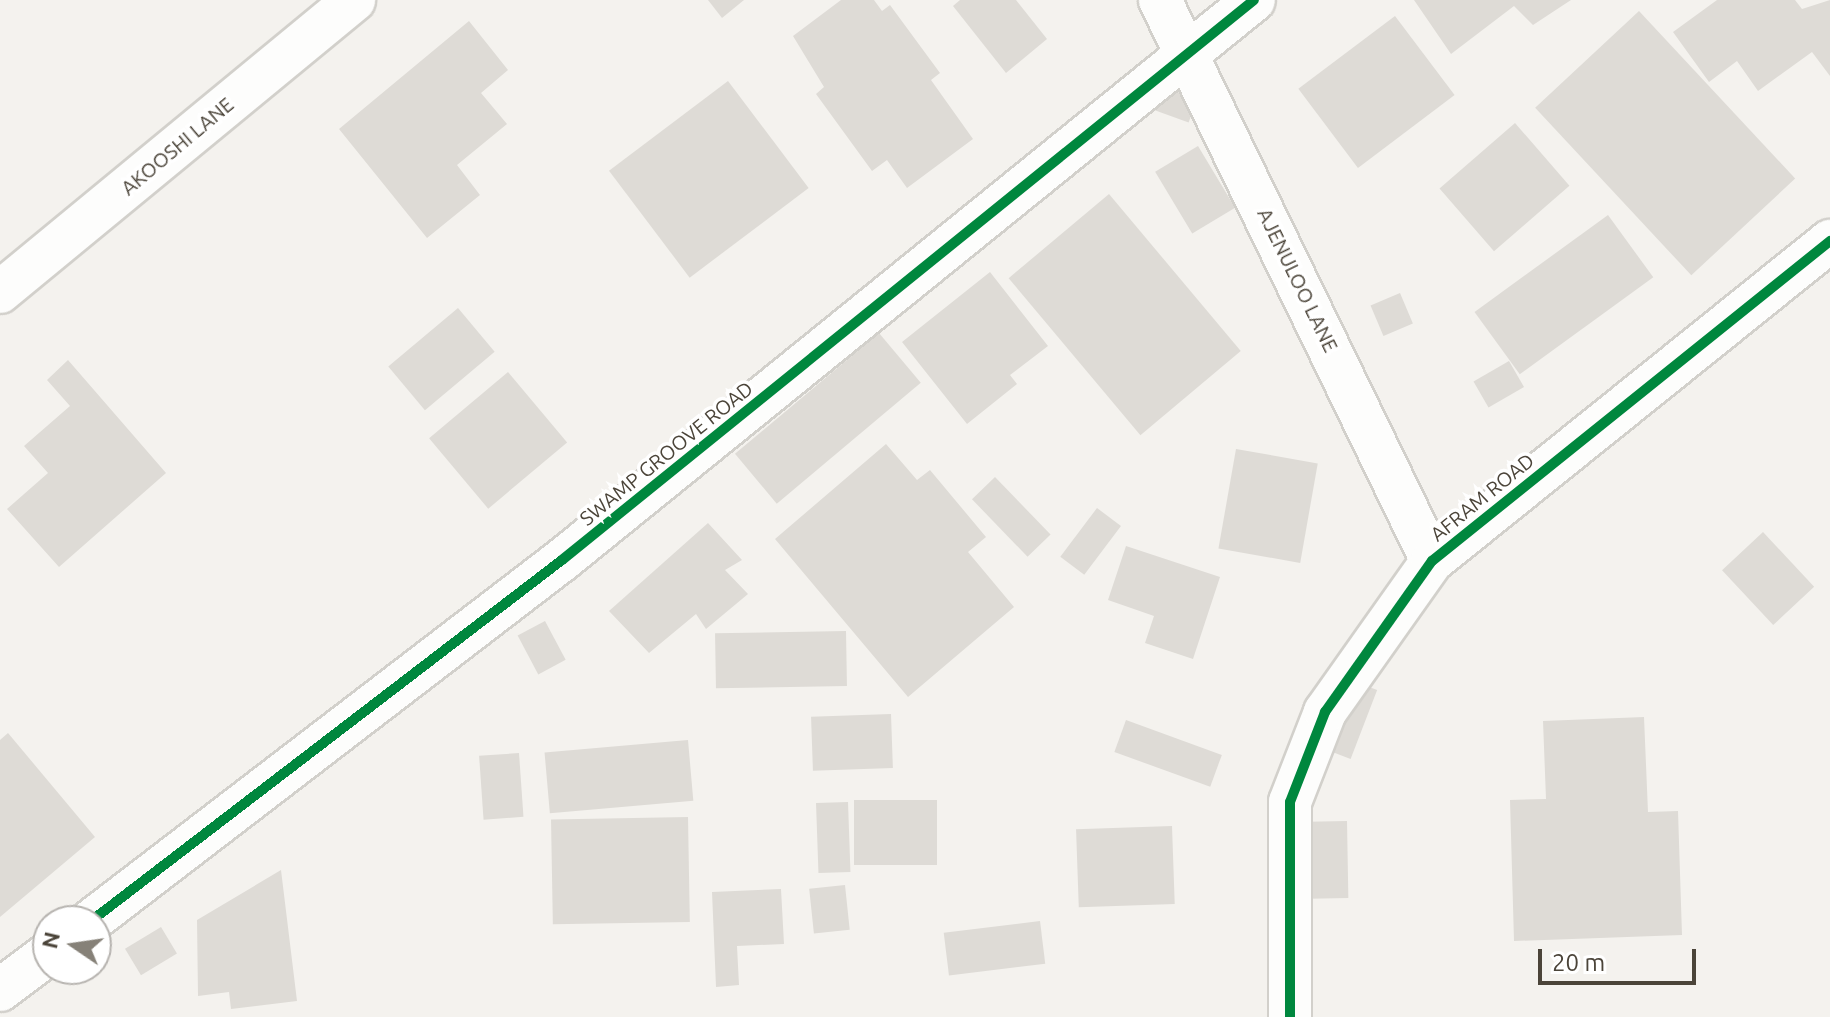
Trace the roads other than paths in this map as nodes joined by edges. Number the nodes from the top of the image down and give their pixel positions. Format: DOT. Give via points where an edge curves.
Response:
graph roads {
  1 [pos="354,0"];
  2 [pos="1160,0"];
  3 [pos="1254,0"];
  4 [pos="1189,52"];
  5 [pos="1830,241"];
  6 [pos="0,292"];
  7 [pos="1432,561"];
  8 [pos="112,905"];
  9 [pos="32,966"];
  10 [pos="0,990"];
  11 [pos="1290,1017"];
  1 -- 6 [label="street, AKOOSHI LANE"];
  2 -- 4 [label="street, AJENULOO LANE"];
  3 -- 4 [label="street, SWAMP GROOVE ROAD"];
  4 -- 7 [label="street, AJENULOO LANE"];
  4 -- 8 [label="street, SWAMP GROOVE ROAD" via="562,560"];
  5 -- 7 [label="street, AFRAM ROAD"];
  7 -- 11 [label="street, AFRAM ROAD" via="1325,712 1299,764 1290,802"];
  9 -- 10 [label="street"];
}
